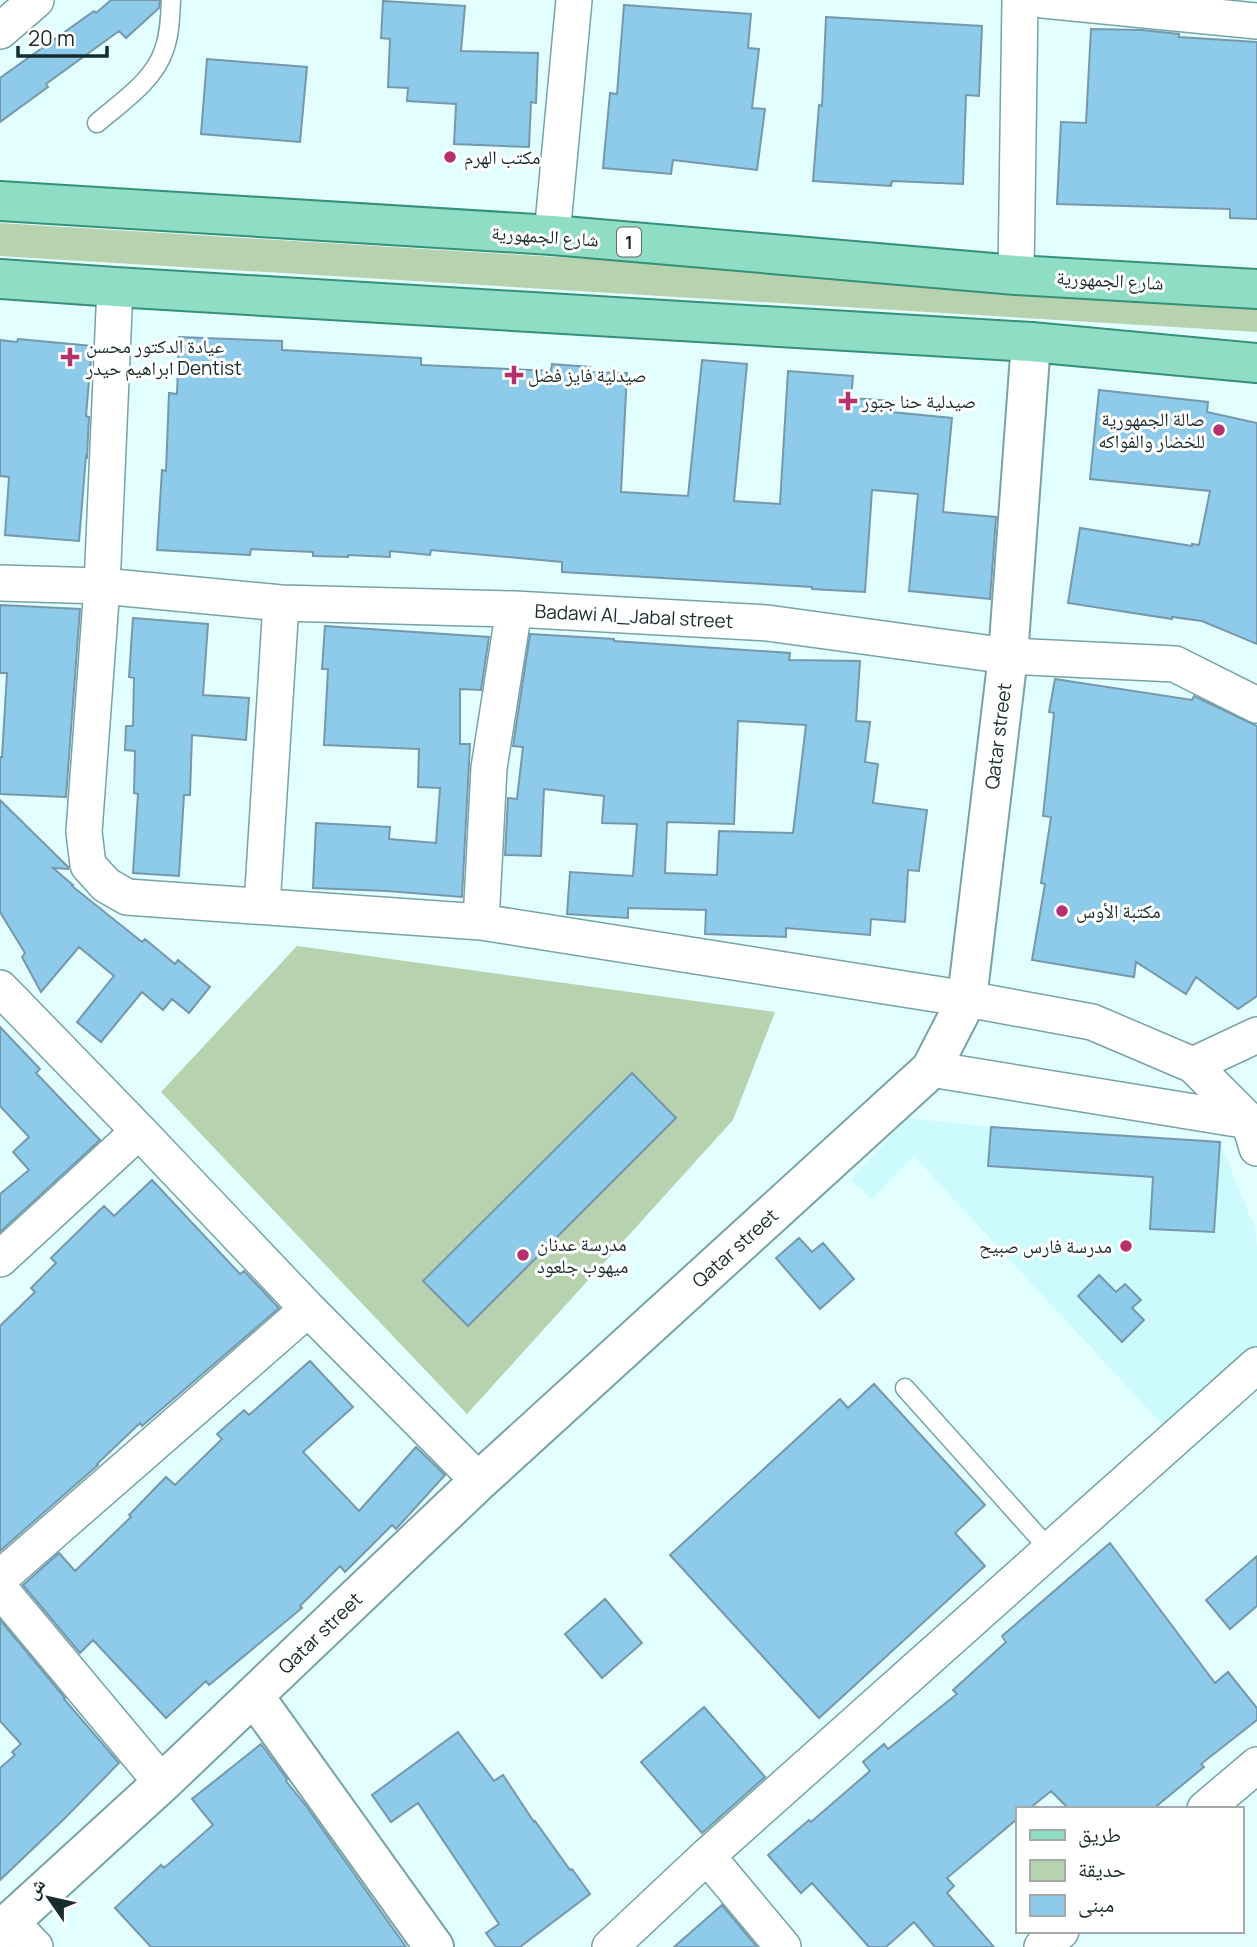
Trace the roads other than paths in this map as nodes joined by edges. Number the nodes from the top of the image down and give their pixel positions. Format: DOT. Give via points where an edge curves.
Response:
graph roads {
  1 [pos="36,0"];
  2 [pos="171,0"];
  3 [pos="574,0"];
  4 [pos="1020,0"];
  5 [pos="1042,0"];
  6 [pos="1255,14"];
  7 [pos="0,32"];
  8 [pos="97,123"];
  9 [pos="0,201"];
  10 [pos="552,235"];
  11 [pos="1016,275"];
  12 [pos="0,279"];
  13 [pos="115,287"];
  14 [pos="1257,289"];
  15 [pos="1031,342"];
  16 [pos="1257,363"];
  17 [pos="0,583"];
  18 [pos="102,586"];
  19 [pos="281,603"];
  20 [pos="514,609"];
  21 [pos="1008,656"];
  22 [pos="1257,705"];
  23 [pos="262,906"];
  24 [pos="481,922"];
  25 [pos="0,988"];
  26 [pos="967,999"];
  27 [pos="1257,1035"];
  28 [pos="1193,1065"];
  29 [pos="932,1069"];
  30 [pos="139,1130"];
  31 [pos="1253,1135"];
  32 [pos="0,1259"];
  33 [pos="308,1309"];
  34 [pos="1257,1365"];
  35 [pos="905,1388"];
  36 [pos="479,1480"];
  37 [pos="1050,1550"];
  38 [pos="0,1578"];
  39 [pos="0,1589"];
  40 [pos="254,1696"];
  41 [pos="1257,1765"];
  42 [pos="162,1783"];
  43 [pos="1207,1807"];
  44 [pos="707,1856"];
  45 [pos="15,1933"];
  46 [pos="1059,1933"];
  47 [pos="434,1947"];
  48 [pos="610,1947"];
  49 [pos="783,1947"];
  50 [pos="1042,1947"];
  1 -- 7 [label="street"];
  2 -- 8 [label="lane" via="161,58 143,83"];
  3 -- 10 [label="street"];
  4 -- 11 [label="street"];
  5 -- 6 [label="street"];
  9 -- 10 [label="main road, شارع الجمهورية / 1"];
  10 -- 11 [label="main road, شارع الجمهورية / 1"];
  11 -- 14 [label="main road, شارع الجمهورية / 1"];
  12 -- 13 [label="main road"];
  13 -- 15 [label="main road"];
  13 -- 18 [label="street"];
  15 -- 16 [label="main road"];
  15 -- 21 [label="street, Qatar street"];
  17 -- 18 [label="street, Badawi Al_Jabal street"];
  18 -- 19 [label="street, Badawi Al_Jabal street"];
  18 -- 23 [label="street" via="84,832 88,865 106,885 127,897"];
  19 -- 20 [label="street, Badawi Al_Jabal street"];
  19 -- 23 [label="street"];
  20 -- 21 [label="street, Badawi Al_Jabal street" via="767,623"];
  20 -- 24 [label="street" via="489,768"];
  21 -- 22 [label="street, Badawi Al_Jabal street" via="1175,664"];
  21 -- 26 [label="street, Qatar street"];
  23 -- 24 [label="street"];
  24 -- 26 [label="street"];
  25 -- 30 [label="street"];
  26 -- 28 [label="street" via="1092,1022"];
  26 -- 29 [label="street, Qatar street"];
  27 -- 28 [label="street"];
  28 -- 31 [label="street"];
  29 -- 31 [label="street"];
  29 -- 36 [label="street, Qatar street"];
  30 -- 32 [label="street"];
  30 -- 33 [label="street"];
  33 -- 36 [label="street"];
  33 -- 38 [label="street"];
  34 -- 37 [label="street"];
  35 -- 37 [label="lane"];
  36 -- 40 [label="street, Qatar street"];
  37 -- 44 [label="street"];
  39 -- 42 [label="street"];
  40 -- 42 [label="street, Qatar street"];
  40 -- 47 [label="street"];
  41 -- 43 [label="street"];
  42 -- 45 [label="street, Qatar street"];
  44 -- 48 [label="street"];
  44 -- 49 [label="street"];
  46 -- 50 [label="street"];
}
